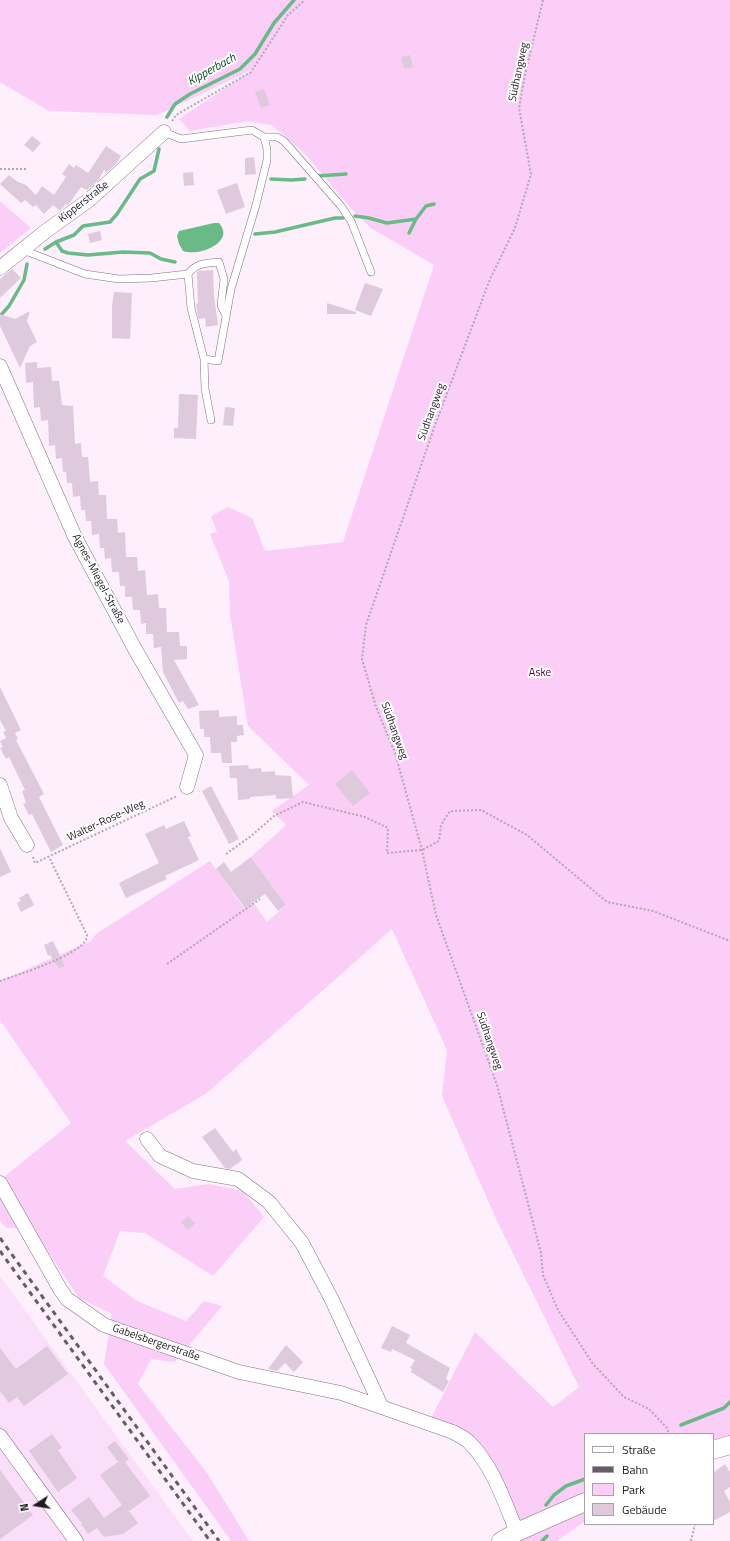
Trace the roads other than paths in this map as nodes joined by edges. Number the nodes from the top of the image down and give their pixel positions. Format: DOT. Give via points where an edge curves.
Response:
graph roads {
  1 [pos="164,132"];
  2 [pos="264,137"];
  3 [pos="22,250"];
  4 [pos="0,268"];
  5 [pos="371,272"];
  6 [pos="188,274"];
  7 [pos="226,317"];
  8 [pos="204,359"];
  9 [pos="0,366"];
  10 [pos="211,420"];
  11 [pos="0,785"];
  12 [pos="184,791"];
  13 [pos="27,845"];
  14 [pos="147,1139"];
  15 [pos="0,1183"];
  16 [pos="381,1406"];
  17 [pos="0,1436"];
  18 [pos="730,1445"];
  19 [pos="714,1450"];
  20 [pos="584,1502"];
  21 [pos="517,1532"];
  22 [pos="76,1541"];
  23 [pos="501,1541"];
  1 -- 2 [label="lane" via="181,140 252,130"];
  1 -- 3 [label="street, Kipperstraße" via="89,200"];
  2 -- 5 [label="lane" via="284,140 341,206 351,221"];
  2 -- 7 [label="lane" via="267,160 231,289"];
  3 -- 4 [label="street, Kipperstraße"];
  3 -- 6 [label="lane" via="85,274 119,279"];
  6 -- 7 [label="lane" via="193,267 219,262 224,279 221,305"];
  6 -- 8 [label="lane" via="191,308"];
  7 -- 8 [label="lane" via="218,361"];
  8 -- 10 [label="lane" via="205,388"];
  9 -- 12 [label="street, Agnes-Miegel-Straße" via="75,537 136,651 196,754"];
  11 -- 13 [label="street" via="11,818"];
  14 -- 16 [label="street" via="160,1156 193,1171 238,1179 269,1202 302,1243 332,1300"];
  15 -- 16 [label="street, Gabelsbergerstraße" via="67,1299 104,1325 240,1372 341,1393"];
  16 -- 21 [label="street, Gabelsbergerstraße" via="453,1432 468,1442 484,1461 497,1484"];
  17 -- 22 [label="street"];
  18 -- 19 [label="street"];
  20 -- 21 [label="street"];
  21 -- 23 [label="street"];
}
